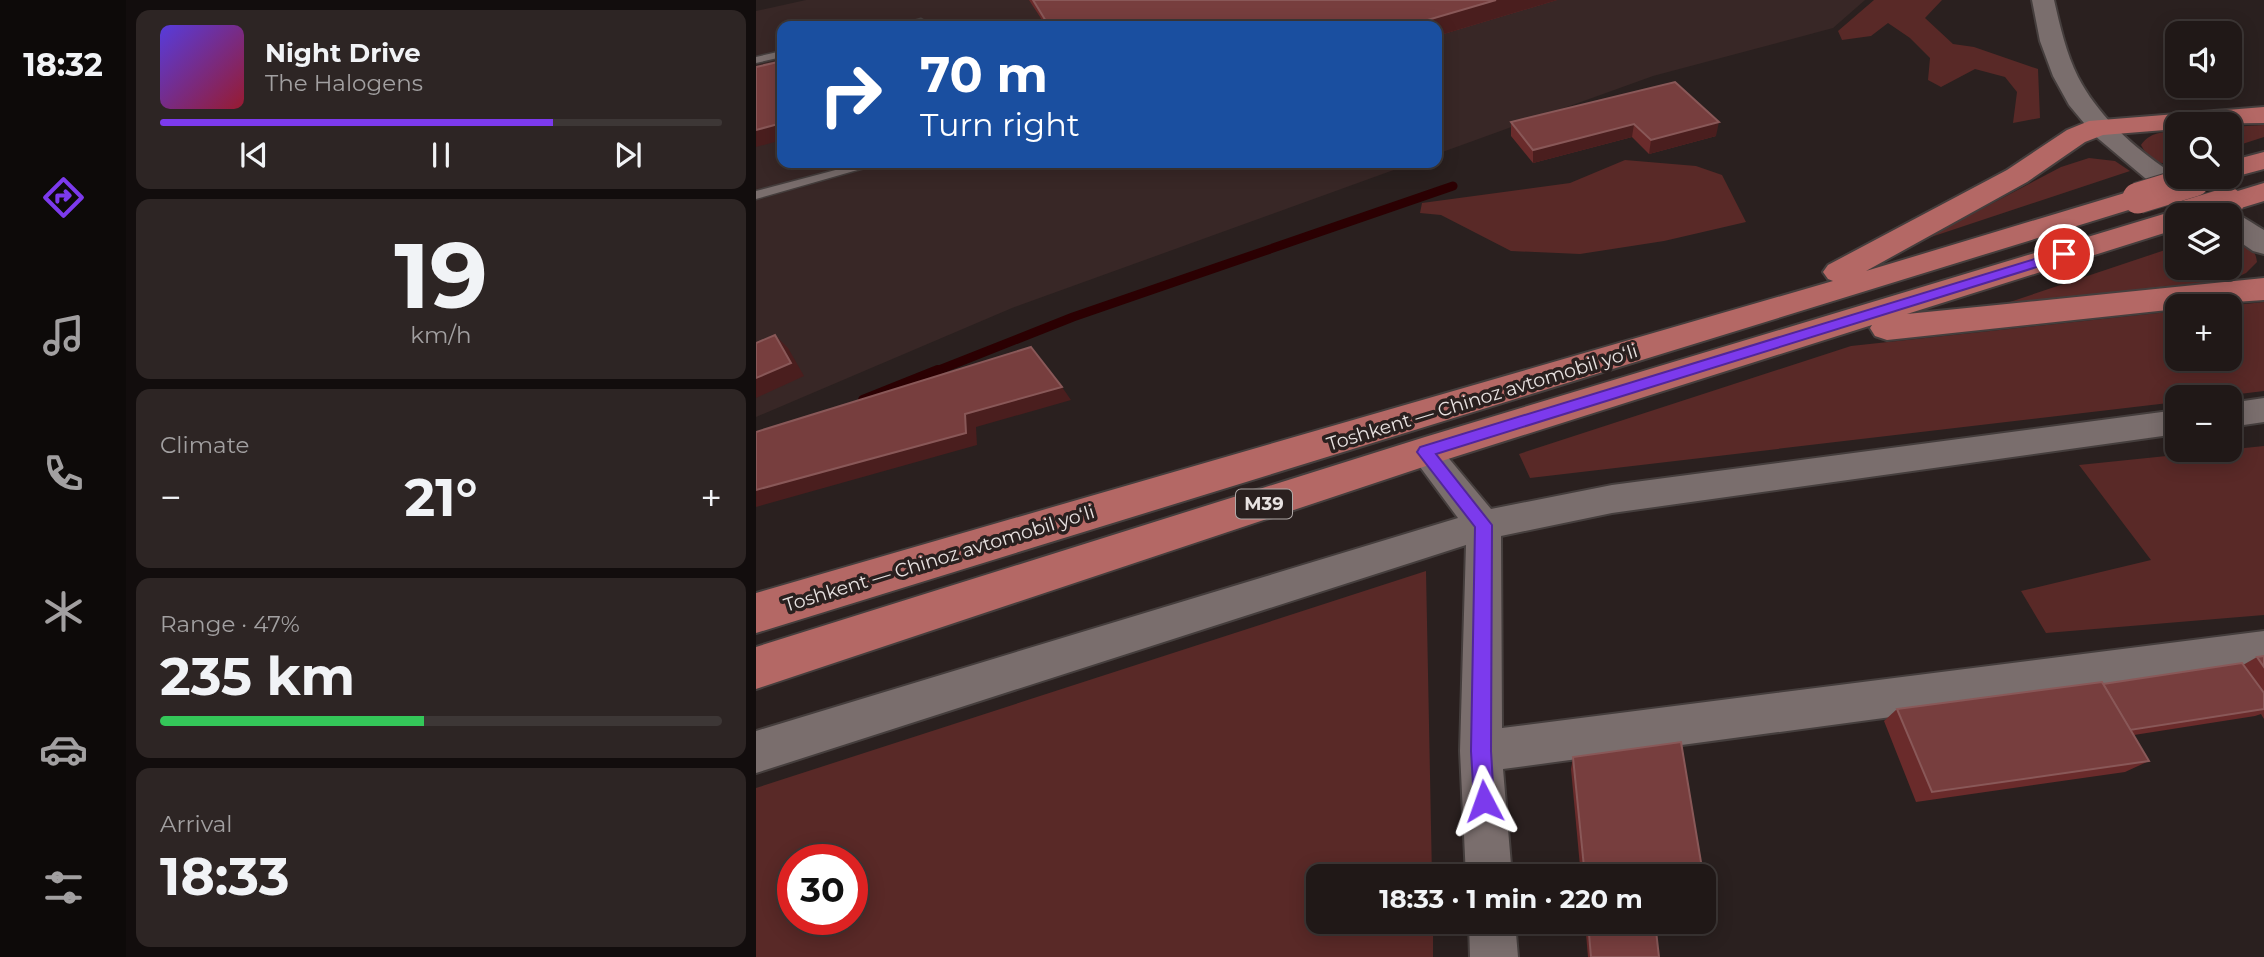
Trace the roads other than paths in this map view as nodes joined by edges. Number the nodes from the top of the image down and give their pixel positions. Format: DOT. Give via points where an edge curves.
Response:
graph roads {
  1 [pos="2043,0"];
  2 [pos="777,55"];
  3 [pos="756,61"];
  4 [pos="2264,115"];
  5 [pos="2087,131"];
  6 [pos="2264,160"];
  7 [pos="2242,166"];
  8 [pos="857,168"];
  9 [pos="2168,189"];
  10 [pos="2264,192"];
  11 [pos="756,195"];
  12 [pos="2209,203"];
  13 [pos="2242,204"];
  14 [pos="2165,222"];
  15 [pos="2242,226"];
  16 [pos="2264,244"];
  17 [pos="2264,289"];
  18 [pos="1765,330"];
  19 [pos="2264,410"];
  20 [pos="2242,413"];
  21 [pos="2165,424"];
  22 [pos="1425,452"];
  23 [pos="1484,525"];
  24 [pos="756,612"];
  25 [pos="2264,649"];
  26 [pos="756,668"];
  27 [pos="1481,751"];
  28 [pos="756,752"];
  29 [pos="1488,864"];
  30 [pos="1493,934"];
  31 [pos="1494,957"];
  1 -- 5 [label="main road" via="2051,40"];
  2 -- 3 [label="lane"];
  4 -- 5 [label="highway"];
  5 -- 12 [label="main road"];
  5 -- 18 [label="highway"];
  6 -- 7 [label="highway"];
  8 -- 11 [label="lane"];
  9 -- 18 [label="highway, Toshkent — Chinoz avtomobil yoʻli / M39, bridge"];
  10 -- 13 [label="highway, Toshkent — Chinoz avtomobil yoʻli / M39"];
  14 -- 18 [label="highway, Toshkent — Chinoz avtomobil yoʻli / M39"];
  15 -- 16 [label="main road"];
  17 -- 18 [label="highway" via="2029,315"];
  18 -- 22 [label="highway, Toshkent — Chinoz avtomobil yoʻli / M39"];
  18 -- 24 [label="highway, Toshkent — Chinoz avtomobil yoʻli / M39"];
  19 -- 20 [label="street"];
  21 -- 23 [label="street" via="1612,499"];
  22 -- 23 [label="street"];
  22 -- 26 [label="highway, Toshkent — Chinoz avtomobil yoʻli / M39"];
  23 -- 27 [label="street"];
  23 -- 28 [label="street"];
  25 -- 27 [label="street"];
  27 -- 29 [label="street"];
  30 -- 31 [label="street"];
}
